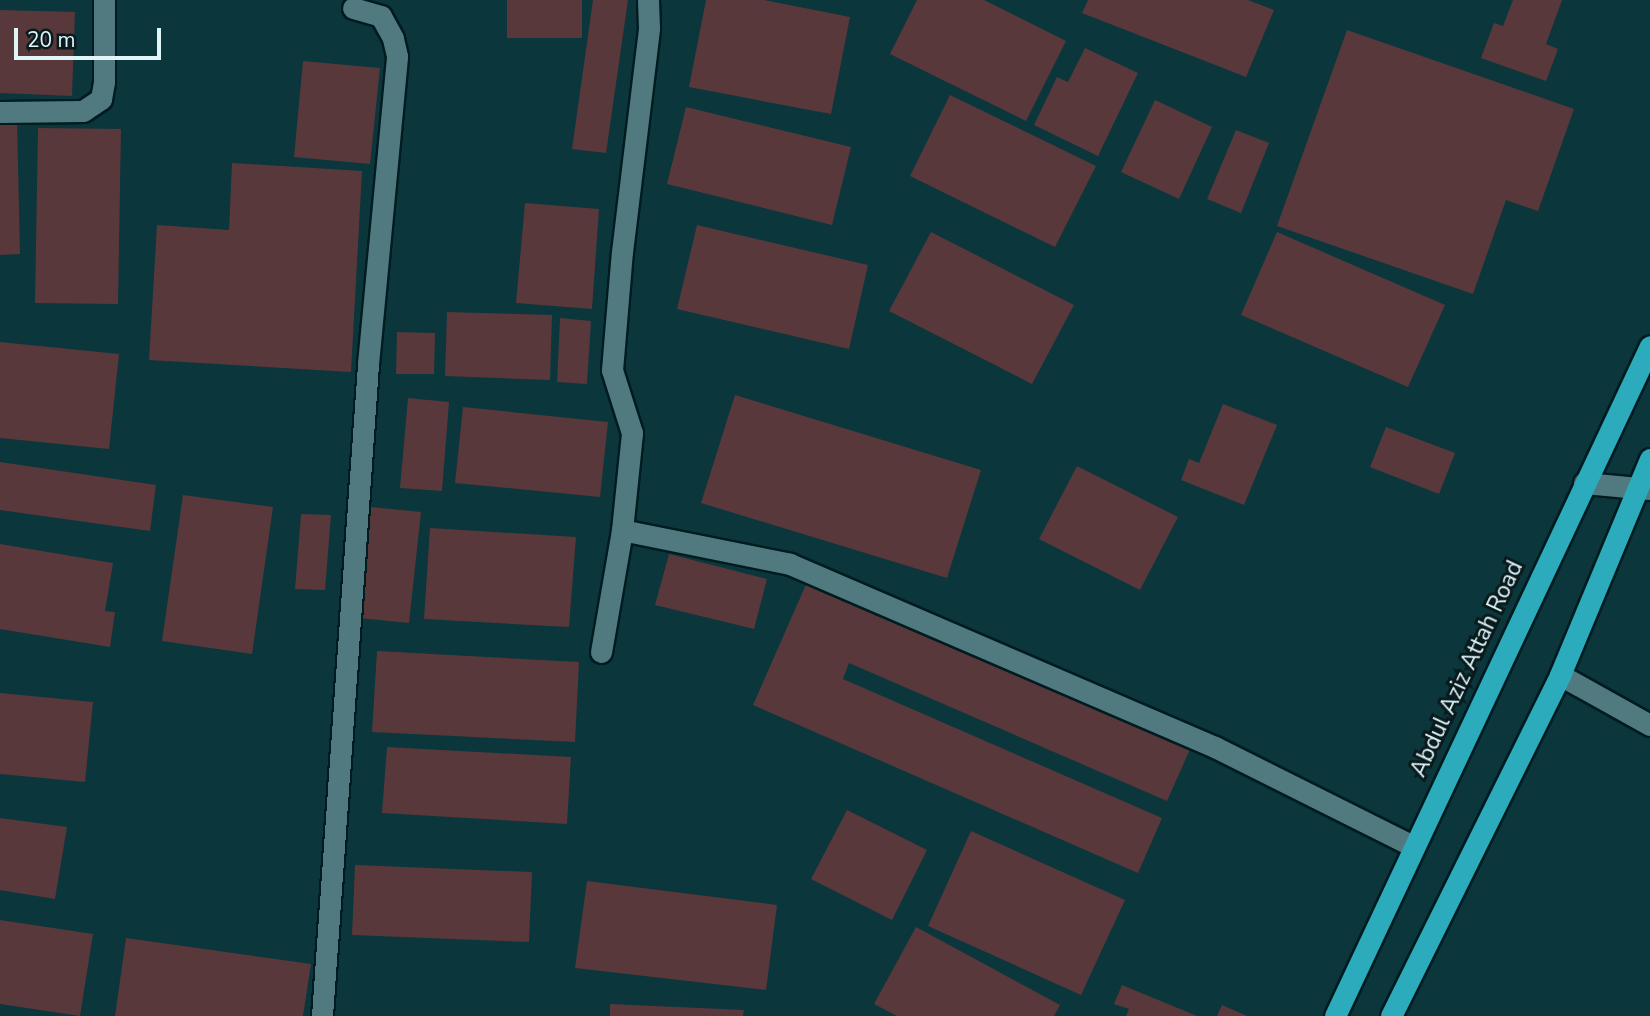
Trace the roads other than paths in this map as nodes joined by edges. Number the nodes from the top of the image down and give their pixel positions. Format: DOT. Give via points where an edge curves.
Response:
graph roads {
  1 [pos="104,0"];
  2 [pos="648,0"];
  3 [pos="353,8"];
  4 [pos="0,112"];
  5 [pos="1650,346"];
  6 [pos="1650,458"];
  7 [pos="1584,483"];
  8 [pos="1643,489"];
  9 [pos="622,530"];
  10 [pos="601,652"];
  11 [pos="1560,675"];
  12 [pos="1650,725"];
  13 [pos="1413,846"];
  14 [pos="323,1016"];
  15 [pos="1335,1016"];
  16 [pos="1391,1016"];
  1 -- 4 [label="street" via="101,99 83,111"];
  2 -- 9 [label="street" via="649,28 612,370 632,433"];
  3 -- 14 [label="street" via="381,16 397,56 368,364"];
  5 -- 7 [label="highway, Abdul Aziz Attah Road"];
  6 -- 8 [label="highway"];
  7 -- 8 [label="street"];
  7 -- 13 [label="highway, Abdul Aziz Attah Road"];
  8 -- 11 [label="highway"];
  9 -- 10 [label="street"];
  9 -- 13 [label="street" via="790,564 1215,747"];
  11 -- 12 [label="street"];
  11 -- 16 [label="highway"];
  13 -- 15 [label="highway, Abdul Aziz Attah Road"];
}
